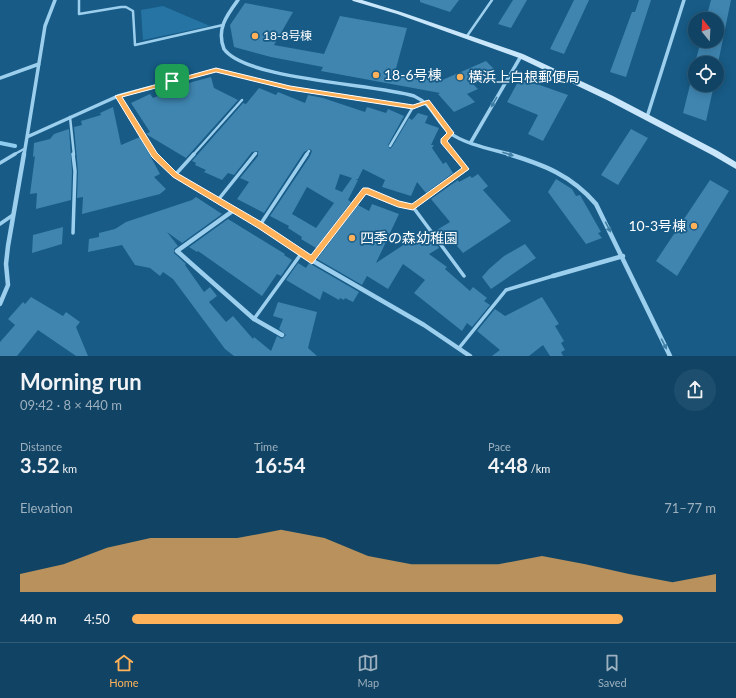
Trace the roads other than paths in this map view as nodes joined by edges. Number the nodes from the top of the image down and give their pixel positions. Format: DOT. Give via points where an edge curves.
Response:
graph roads {
  1 [pos="55,0"];
  2 [pos="80,0"];
  3 [pos="238,0"];
  4 [pos="355,0"];
  5 [pos="492,0"];
  6 [pos="684,0"];
  7 [pos="223,25"];
  8 [pos="467,36"];
  9 [pos="521,56"];
  10 [pos="39,64"];
  11 [pos="0,78"];
  12 [pos="118,96"];
  13 [pos="242,100"];
  14 [pos="427,102"];
  15 [pos="413,107"];
  16 [pos="70,117"];
  17 [pos="647,117"];
  18 [pos="451,133"];
  19 [pos="26,137"];
  20 [pos="471,142"];
  21 [pos="390,146"];
  22 [pos="24,149"];
  23 [pos="309,151"];
  24 [pos="256,153"];
  25 [pos="0,163"];
  26 [pos="736,166"];
  27 [pos="175,175"];
  28 [pos="218,200"];
  29 [pos="413,207"];
  30 [pos="234,210"];
  31 [pos="15,213"];
  32 [pos="0,224"];
  33 [pos="260,225"];
  34 [pos="73,232"];
  35 [pos="301,254"];
  36 [pos="623,256"];
  37 [pos="312,260"];
  38 [pos="464,276"];
  39 [pos="553,276"];
  40 [pos="0,304"];
  41 [pos="254,319"];
  42 [pos="282,335"];
  43 [pos="459,348"];
  44 [pos="470,356"];
  45 [pos="670,356"];
  1 -- 10 [label="street" via="46,26"];
  2 -- 7 [label="lane" via="79,14 121,7 132,11 135,45"];
  3 -- 7 [label="street"];
  4 -- 8 [label="street"];
  5 -- 8 [label="lane"];
  6 -- 17 [label="street"];
  7 -- 14 [label="street" via="222,45 226,53 243,62 349,87 413,95"];
  8 -- 9 [label="street"];
  9 -- 17 [label="street"];
  9 -- 20 [label="street, one-way"];
  10 -- 11 [label="street"];
  10 -- 19 [label="street"];
  12 -- 15 [label="street" via="216,70 290,88"];
  12 -- 16 [label="street"];
  12 -- 27 [label="street" via="155,155"];
  13 -- 27 [label="lane"];
  14 -- 15 [label="street"];
  14 -- 18 [label="street"];
  15 -- 21 [label="lane"];
  16 -- 19 [label="street"];
  16 -- 34 [label="lane" via="75,170"];
  17 -- 26 [label="street"];
  18 -- 20 [label="street"];
  18 -- 29 [label="street" via="443,141 466,169"];
  19 -- 22 [label="street"];
  20 -- 36 [label="street, one-way" via="560,172 575,181 586,190 596,204"];
  22 -- 25 [label="lane"];
  22 -- 31 [label="street"];
  23 -- 33 [label="lane"];
  24 -- 28 [label="lane"];
  27 -- 28 [label="street"];
  28 -- 30 [label="street"];
  29 -- 37 [label="street" via="398,204 365,190"];
  29 -- 38 [label="lane"];
  30 -- 33 [label="street"];
  30 -- 41 [label="street" via="177,250"];
  31 -- 32 [label="lane"];
  31 -- 40 [label="street" via="6,264 8,285"];
  33 -- 35 [label="street"];
  35 -- 37 [label="street"];
  35 -- 41 [label="lane"];
  36 -- 39 [label="street"];
  36 -- 45 [label="street, one-way"];
  37 -- 43 [label="street"];
  39 -- 43 [label="lane" via="506,290"];
  41 -- 42 [label="street"];
  43 -- 44 [label="street"];
}
